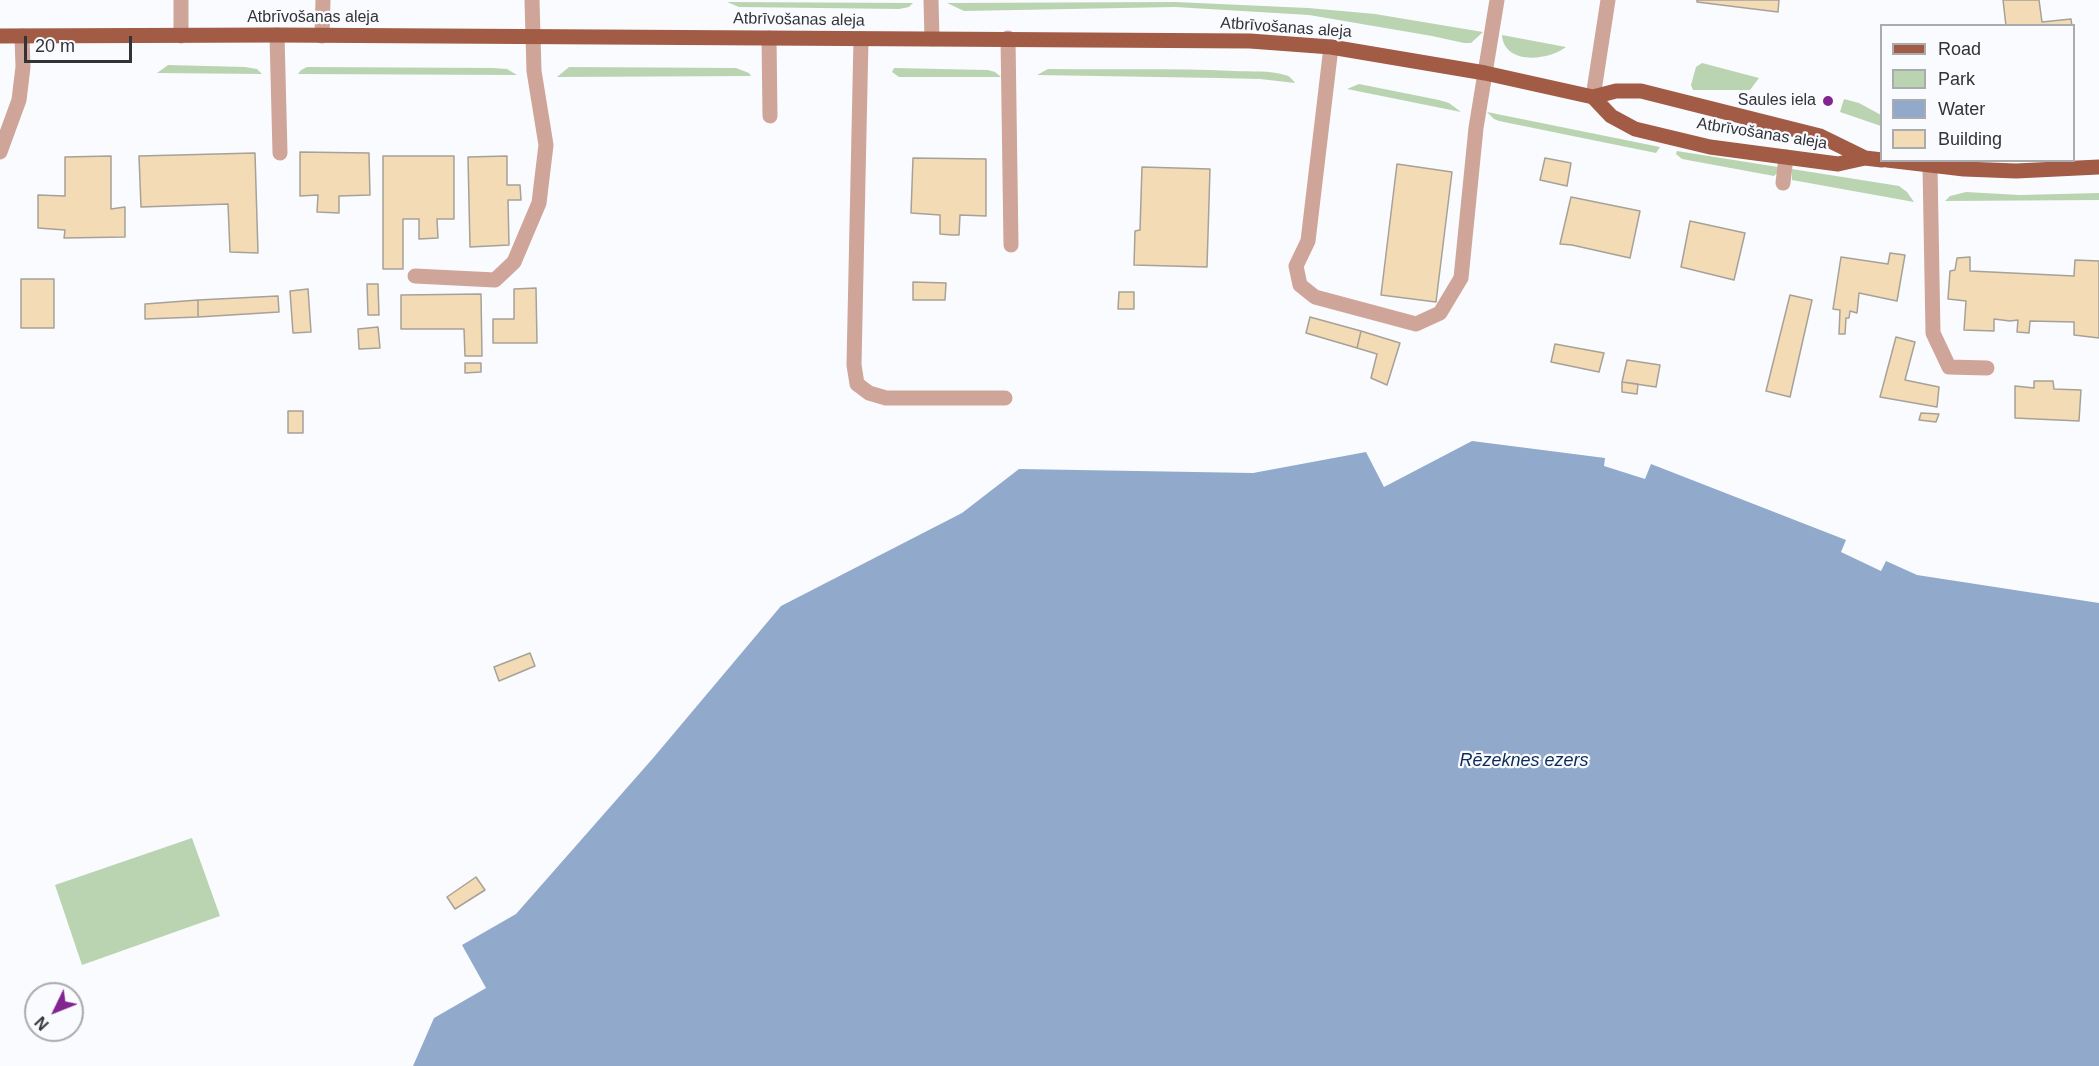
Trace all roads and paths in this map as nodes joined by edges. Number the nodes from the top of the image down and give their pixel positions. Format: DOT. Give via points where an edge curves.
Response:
graph roads {
  1 [pos="181,0"];
  2 [pos="323,0"];
  3 [pos="532,0"];
  4 [pos="931,0"];
  5 [pos="1497,0"];
  6 [pos="1608,0"];
  7 [pos="277,35"];
  8 [pos="0,36"];
  9 [pos="22,36"];
  10 [pos="181,36"];
  11 [pos="322,36"];
  12 [pos="532,37"];
  13 [pos="769,38"];
  14 [pos="1008,38"];
  15 [pos="861,39"];
  16 [pos="932,39"];
  17 [pos="1332,47"];
  18 [pos="1485,73"];
  19 [pos="1593,97"];
  20 [pos="770,116"];
  21 [pos="0,152"];
  22 [pos="280,153"];
  23 [pos="1786,157"];
  24 [pos="1865,158"];
  25 [pos="1880,160"];
  26 [pos="1901,162"];
  27 [pos="1930,166"];
  28 [pos="2099,167"];
  29 [pos="1783,183"];
  30 [pos="1011,245"];
  31 [pos="415,276"];
  32 [pos="1987,368"];
  33 [pos="1005,398"];
  1 -- 10 [label="street"];
  2 -- 11 [label="street"];
  3 -- 12 [label="street"];
  4 -- 16 [label="street"];
  5 -- 18 [label="street"];
  6 -- 19 [label="street"];
  7 -- 10 [label="main road, Atbrīvošanas aleja"];
  7 -- 11 [label="main road, Atbrīvošanas aleja"];
  7 -- 22 [label="street"];
  8 -- 9 [label="main road, Atbrīvošanas aleja"];
  9 -- 10 [label="main road, Atbrīvošanas aleja"];
  9 -- 21 [label="street" via="19,100"];
  11 -- 12 [label="main road, Atbrīvošanas aleja"];
  12 -- 13 [label="main road, Atbrīvošanas aleja"];
  12 -- 31 [label="street" via="546,145 539,203 514,262 495,280"];
  13 -- 15 [label="main road, Atbrīvošanas aleja"];
  13 -- 20 [label="street"];
  14 -- 16 [label="main road, Atbrīvošanas aleja"];
  14 -- 17 [label="main road, Atbrīvošanas aleja" via="1250,41"];
  14 -- 30 [label="street"];
  15 -- 16 [label="main road, Atbrīvošanas aleja"];
  15 -- 33 [label="street" via="854,365 857,384 886,398"];
  17 -- 18 [label="main road, Atbrīvošanas aleja"];
  17 -- 18 [label="street" via="1308,241 1296,266 1300,285 1315,297 1416,324 1440,313 1461,278"];
  18 -- 19 [label="main road, Atbrīvošanas aleja"];
  19 -- 23 [label="main road, Atbrīvošanas aleja" via="1611,116 1635,129 1710,147"];
  19 -- 24 [label="main road, Atbrīvošanas aleja" via="1616,91 1641,91 1820,136"];
  23 -- 24 [label="main road, Atbrīvošanas aleja" via="1838,164"];
  23 -- 29 [label="street"];
  24 -- 25 [label="main road, Atbrīvošanas aleja"];
  26 -- 27 [label="main road"];
  27 -- 28 [label="main road" via="2016,171"];
  27 -- 32 [label="street" via="1933,333 1949,367"];
}
